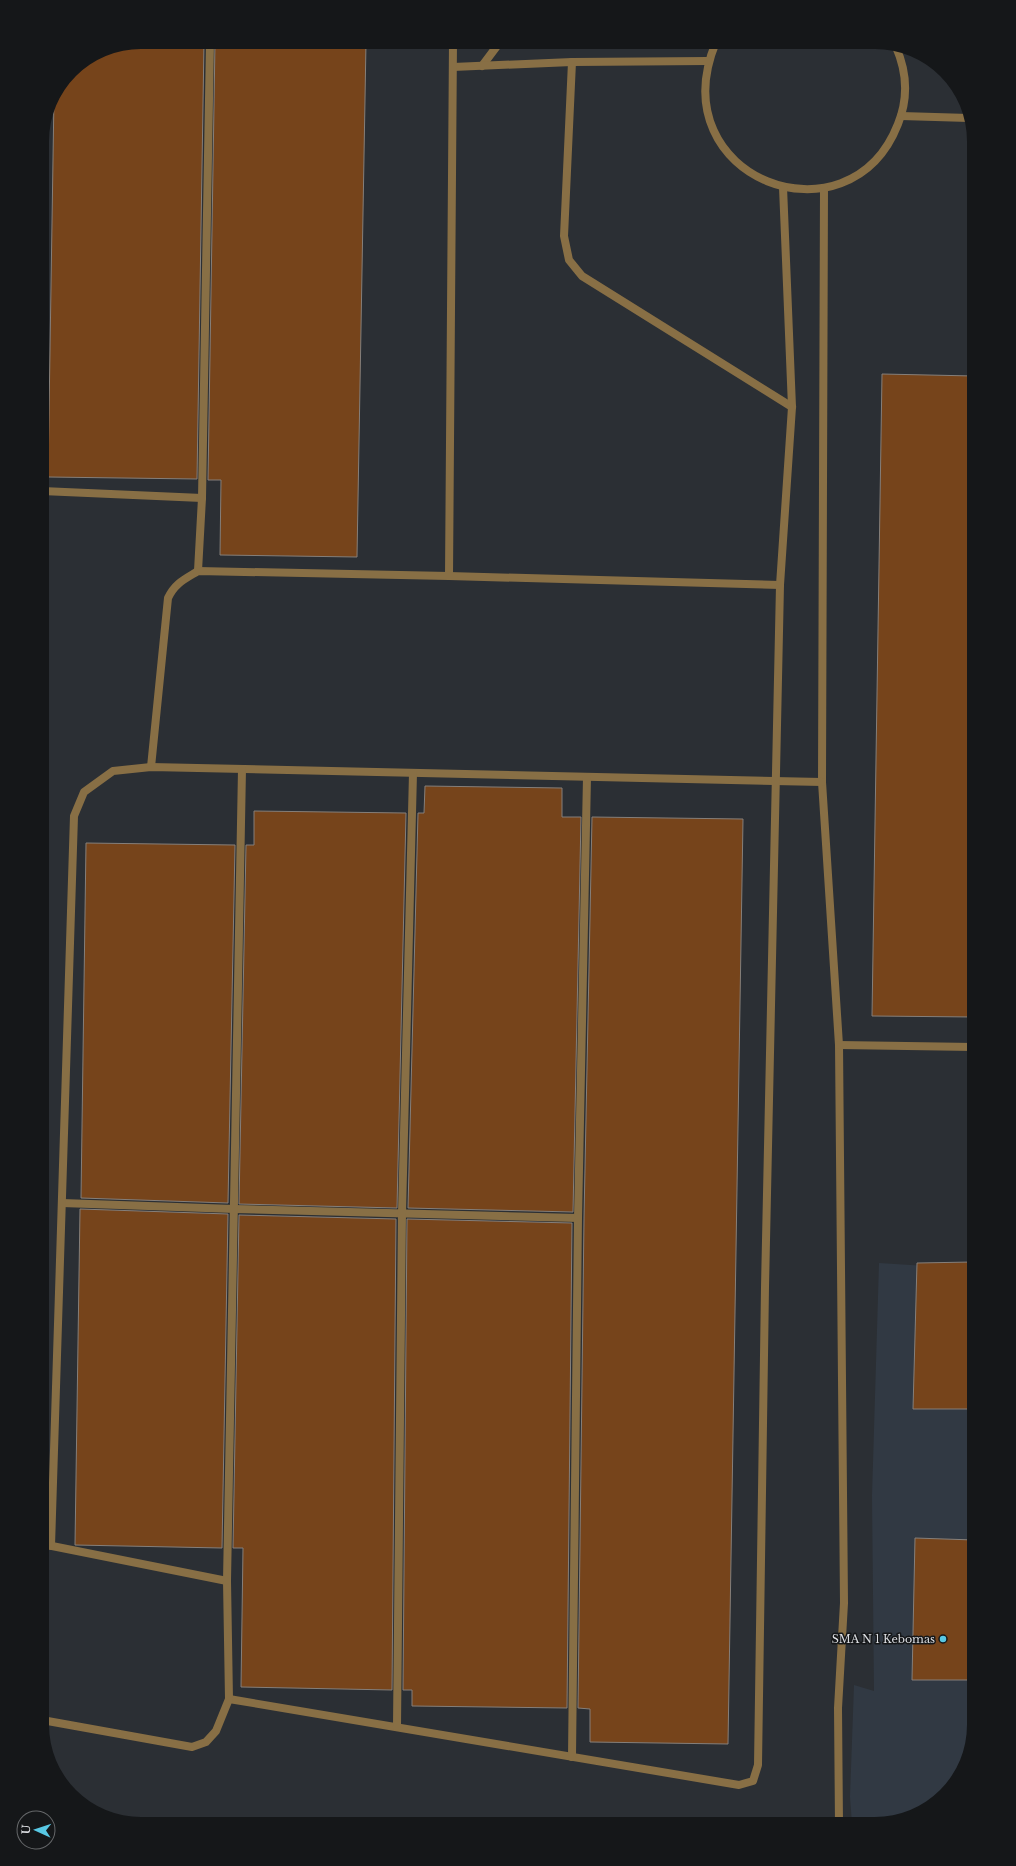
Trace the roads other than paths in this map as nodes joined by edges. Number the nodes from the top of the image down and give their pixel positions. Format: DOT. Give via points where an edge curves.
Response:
graph roads {
  1 [pos="210,49"];
  2 [pos="454,49"];
  3 [pos="495,49"];
  4 [pos="713,49"];
  5 [pos="897,52"];
  6 [pos="708,61"];
  7 [pos="572,62"];
  8 [pos="482,66"];
  9 [pos="453,67"];
  10 [pos="901,116"];
  11 [pos="964,118"];
  12 [pos="783,187"];
  13 [pos="824,188"];
  14 [pos="792,407"];
  15 [pos="49,491"];
  16 [pos="202,498"];
  17 [pos="198,571"];
  18 [pos="449,576"];
  19 [pos="780,585"];
  20 [pos="151,767"];
  21 [pos="242,769"];
  22 [pos="413,773"];
  23 [pos="587,777"];
  24 [pos="776,781"];
  25 [pos="822,782"];
  26 [pos="839,1045"];
  27 [pos="967,1048"];
  28 [pos="62,1203"];
  29 [pos="234,1209"];
  30 [pos="402,1213"];
  31 [pos="578,1218"];
  32 [pos="51,1546"];
  33 [pos="227,1581"];
  34 [pos="229,1699"];
  35 [pos="49,1721"];
  36 [pos="397,1727"];
  37 [pos="572,1757"];
  38 [pos="839,1817"];
  1 -- 16 [label="street"];
  2 -- 9 [label="street"];
  3 -- 8 [label="street"];
  4 -- 6 [label="street"];
  5 -- 10 [label="street" via="904,75 905,95"];
  6 -- 7 [label="street"];
  6 -- 12 [label="street" via="704,87 708,115 718,140 735,161 758,178"];
  7 -- 8 [label="street"];
  7 -- 14 [label="street" via="564,236 569,260 582,276"];
  8 -- 9 [label="street"];
  9 -- 18 [label="street"];
  10 -- 11 [label="street"];
  10 -- 13 [label="street" via="893,136 880,155 864,170"];
  12 -- 13 [label="street" via="803,190"];
  12 -- 14 [label="street"];
  13 -- 25 [label="street"];
  14 -- 19 [label="street"];
  15 -- 16 [label="street"];
  16 -- 17 [label="street"];
  17 -- 18 [label="street"];
  17 -- 20 [label="street" via="179,582 168,598"];
  18 -- 19 [label="street"];
  19 -- 24 [label="street"];
  20 -- 21 [label="street"];
  20 -- 28 [label="street" via="113,771 84,792 74,816"];
  21 -- 22 [label="street"];
  21 -- 29 [label="street"];
  22 -- 23 [label="street"];
  22 -- 30 [label="street"];
  23 -- 24 [label="street"];
  23 -- 31 [label="street"];
  24 -- 25 [label="street"];
  24 -- 37 [label="street" via="758,1765 753,1781 739,1785"];
  25 -- 26 [label="street"];
  26 -- 27 [label="street"];
  26 -- 38 [label="street" via="844,1603 838,1708"];
  28 -- 29 [label="street"];
  28 -- 32 [label="street"];
  29 -- 30 [label="street"];
  29 -- 33 [label="street"];
  30 -- 31 [label="street"];
  30 -- 36 [label="street"];
  31 -- 37 [label="street"];
  32 -- 33 [label="street"];
  33 -- 34 [label="street"];
  34 -- 35 [label="street" via="216,1731 206,1742 192,1747"];
  34 -- 36 [label="street"];
  36 -- 37 [label="street"];
}
